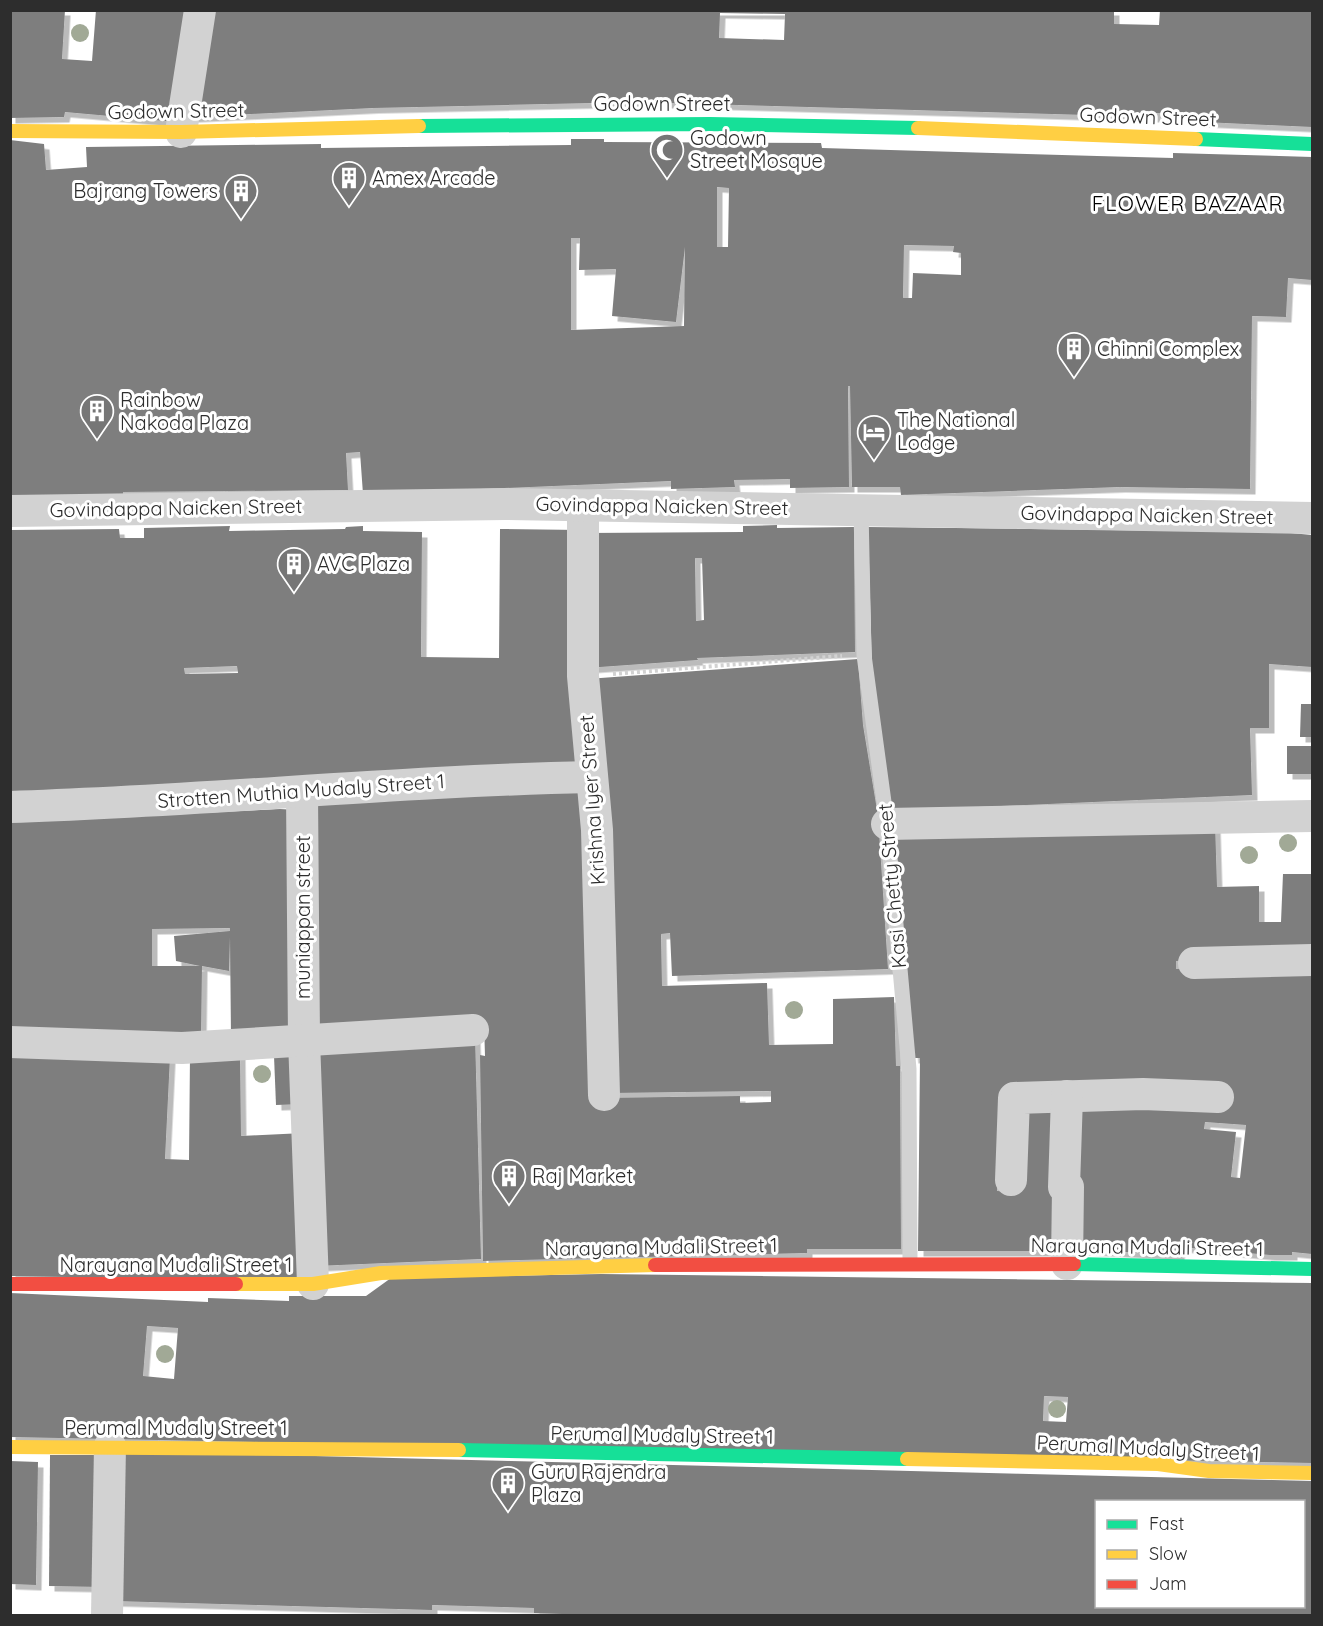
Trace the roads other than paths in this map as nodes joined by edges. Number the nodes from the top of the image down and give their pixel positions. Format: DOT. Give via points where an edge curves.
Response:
graph roads {
  1 [pos="200,10"];
  2 [pos="10,131"];
  3 [pos="181,132"];
  4 [pos="1312,144"];
  5 [pos="583,506"];
  6 [pos="861,509"];
  7 [pos="10,511"];
  8 [pos="1312,518"];
  9 [pos="591,777"];
  10 [pos="302,794"];
  11 [pos="10,807"];
  12 [pos="1312,816"];
  13 [pos="887,824"];
  14 [pos="1312,960"];
  15 [pos="1194,963"];
  16 [pos="473,1030"];
  17 [pos="304,1040"];
  18 [pos="10,1042"];
  19 [pos="604,1095"];
  20 [pos="1067,1096"];
  21 [pos="1218,1096"];
  22 [pos="1011,1180"];
  23 [pos="910,1263"];
  24 [pos="1067,1264"];
  25 [pos="1312,1269"];
  26 [pos="10,1284"];
  27 [pos="313,1284"];
  28 [pos="110,1446"];
  29 [pos="10,1447"];
  30 [pos="1312,1473"];
  31 [pos="107,1616"];
  1 -- 3 [label="street"];
  2 -- 3 [label="street, Godown Street"];
  3 -- 4 [label="street, Godown Street" via="515,123 710,124 1003,130"];
  5 -- 6 [label="street, Govindappa Naicken Street"];
  5 -- 7 [label="street, Govindappa Naicken Street"];
  5 -- 9 [label="street, Krishna Iyer Street" via="583,676"];
  6 -- 8 [label="street, Govindappa Naicken Street"];
  6 -- 13 [label="lane, Kasi Chetty Street" via="864,655"];
  9 -- 10 [label="street, Strotten Muthia Mudaly Street 1" via="487,779"];
  9 -- 19 [label="street, Krishna Iyer Street" via="597,830"];
  10 -- 11 [label="street, Strotten Muthia Mudaly Street 1"];
  10 -- 17 [label="street, muniappan street"];
  12 -- 13 [label="street"];
  13 -- 23 [label="lane, Kasi Chetty Street" via="909,1069"];
  14 -- 15 [label="street"];
  16 -- 17 [label="street"];
  17 -- 18 [label="street" via="182,1048"];
  17 -- 27 [label="street, muniappan street"];
  20 -- 21 [label="street"];
  20 -- 22 [label="street" via="1014,1098"];
  20 -- 24 [label="street"];
  23 -- 24 [label="street, Narayana Mudali Street 1"];
  23 -- 27 [label="street, Narayana Mudali Street 1" via="710,1263 381,1273"];
  24 -- 25 [label="street, Narayana Mudali Street 1"];
  26 -- 27 [label="street, Narayana Mudali Street 1"];
  28 -- 29 [label="street, Perumal Mudaly Street 1"];
  28 -- 30 [label="street, Perumal Mudaly Street 1" via="1158,1464 1209,1471"];
  28 -- 31 [label="street"];
}
